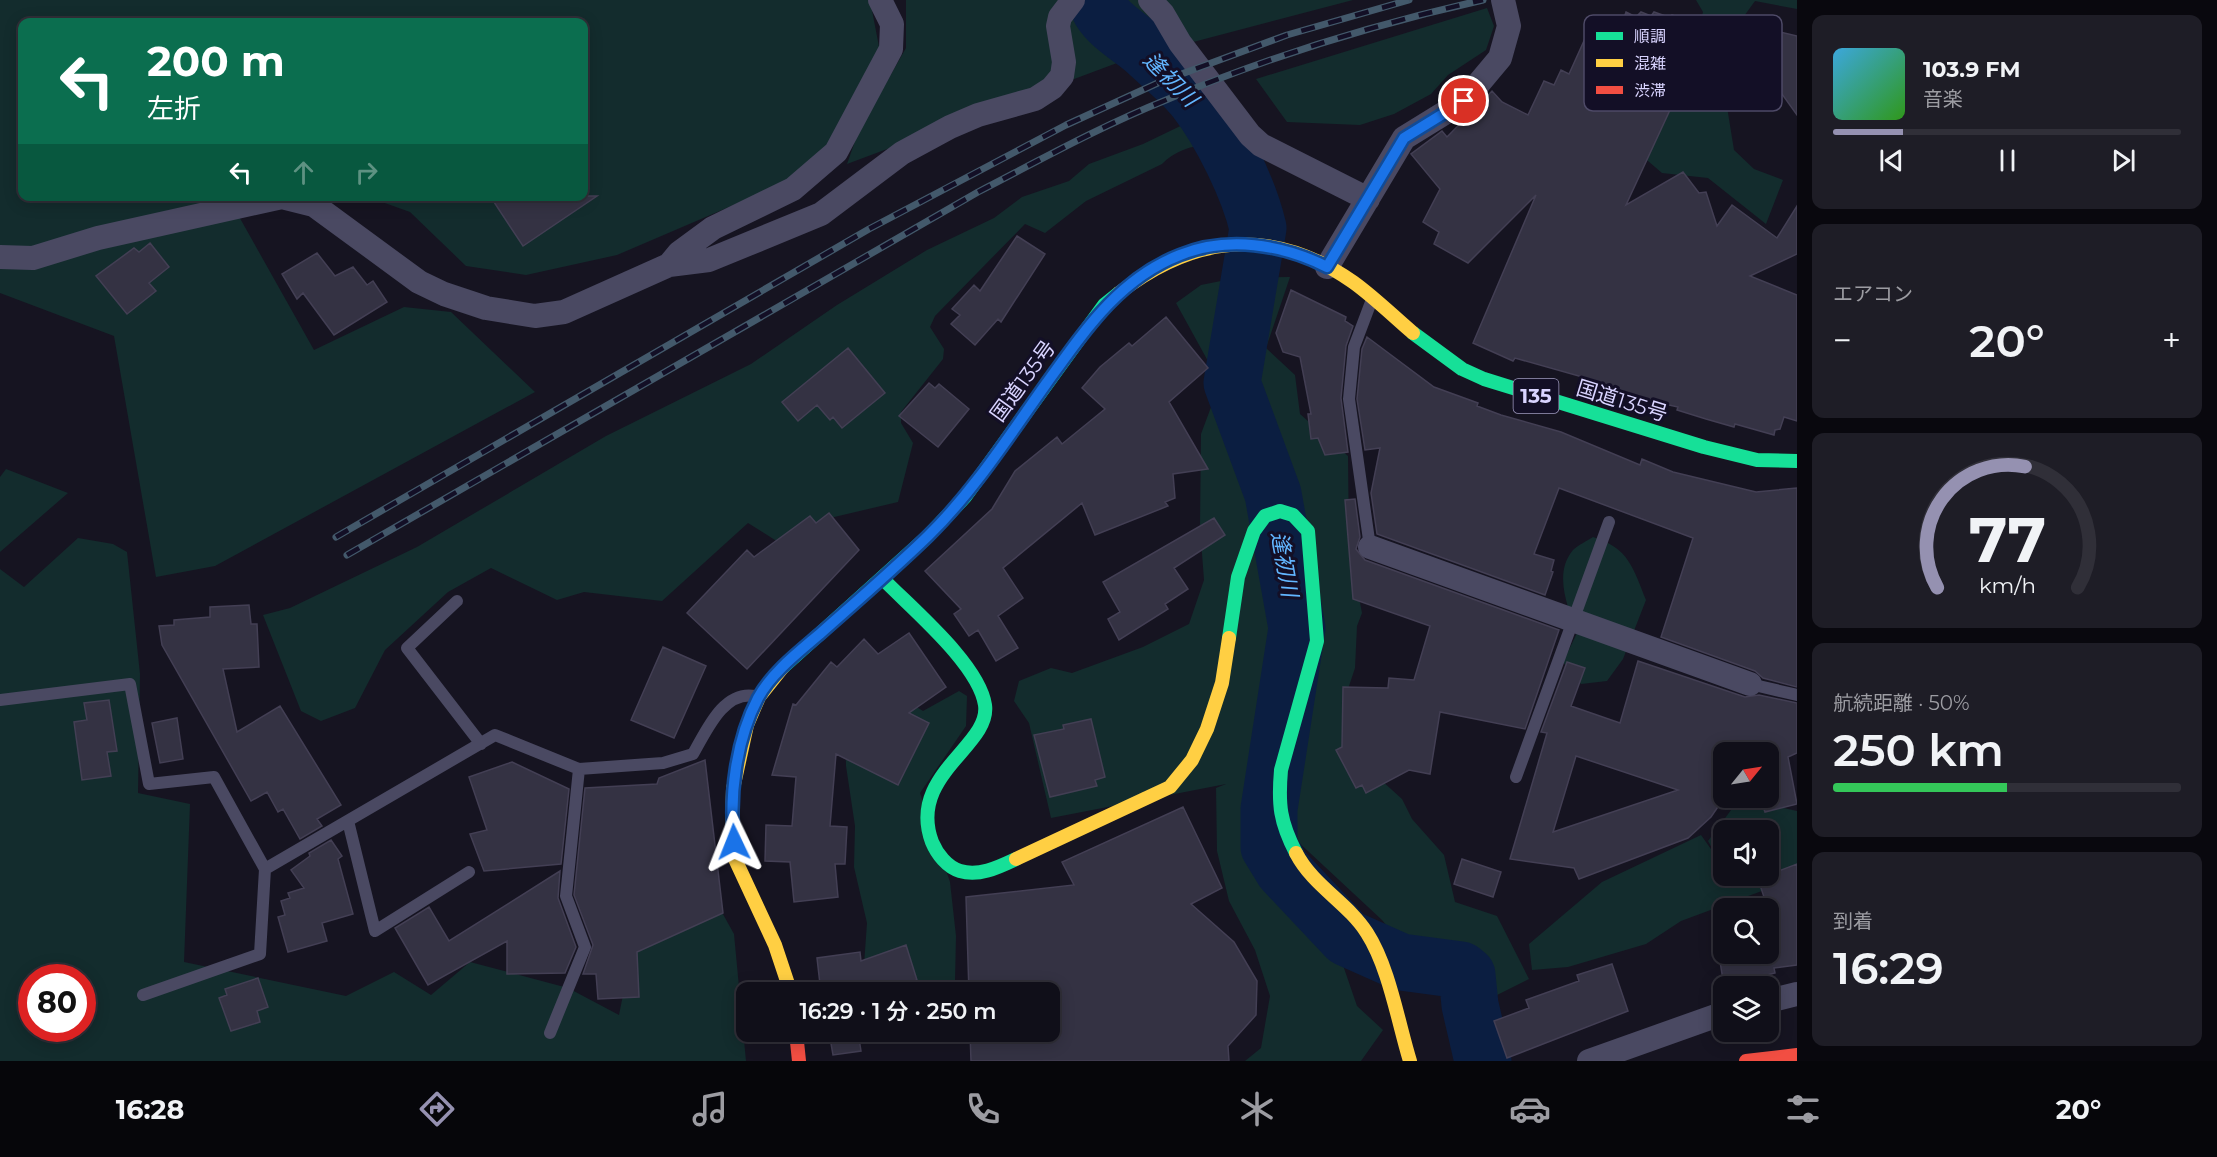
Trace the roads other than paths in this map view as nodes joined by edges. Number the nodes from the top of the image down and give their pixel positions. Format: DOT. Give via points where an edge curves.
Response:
graph roads {
  1 [pos="880,0"];
  2 [pos="1073,0"];
  3 [pos="1150,0"];
  4 [pos="1503,0"];
  5 [pos="1368,199"];
  6 [pos="264,201"];
  7 [pos="298,201"];
  8 [pos="0,257"];
  9 [pos="1317,262"];
  10 [pos="669,265"];
  11 [pos="1373,298"];
  12 [pos="1797,461"];
  13 [pos="1609,522"];
  14 [pos="1370,547"];
  15 [pos="882,578"];
  16 [pos="457,601"];
  17 [pos="1572,620"];
  18 [pos="1750,684"];
  19 [pos="1797,695"];
  20 [pos="759,697"];
  21 [pos="0,700"];
  22 [pos="481,744"];
  23 [pos="579,769"];
  24 [pos="1516,777"];
  25 [pos="348,821"];
  26 [pos="265,869"];
  27 [pos="469,872"];
  28 [pos="787,982"];
  29 [pos="1797,994"];
  30 [pos="143,995"];
  31 [pos="1779,998"];
  32 [pos="1713,1017"];
  33 [pos="550,1033"];
  34 [pos="796,1042"];
  35 [pos="1797,1055"];
  36 [pos="799,1061"];
  37 [pos="1410,1061"];
  38 [pos="1590,1061"];
  39 [pos="1746,1061"];
  1 -- 10 [label="street" via="892,24 891,49 836,152 793,189 713,228"];
  2 -- 10 [label="street" via="1060,17 1064,62 1062,76 1052,88 1035,99 950,127 902,153 821,214 709,260"];
  3 -- 5 [label="street" via="1261,145"];
  4 -- 5 [label="street" via="1509,26 1500,58 1464,101 1404,138"];
  5 -- 9 [label="street"];
  6 -- 8 [label="street" via="98,238 33,258"];
  7 -- 10 [label="street" via="314,205 419,282 486,308 535,316 564,312"];
  9 -- 11 [label="main road, 国道135号 / 135"];
  9 -- 15 [label="main road, 国道135号 / 135" via="1269,247 1223,244 1180,255 1144,274 1104,306 965,497"];
  11 -- 12 [label="main road, 国道135号 / 135" via="1462,369 1494,383 1704,447 1757,460"];
  11 -- 14 [label="lane" via="1354,347 1349,399"];
  13 -- 17 [label="lane"];
  14 -- 17 [label="street"];
  15 -- 20 [label="main road, 国道135号 / 135" via="785,665"];
  15 -- 37 [label="main road" via="978,681 985,720 929,799 927,815 938,853 951,868 977,873 996,868 1170,787 1183,774 1206,734 1215,707 1225,670 1236,586 1251,537 1264,517 1276,511 1302,520 1308,531 1317,641 1281,770 1282,826 1303,867 1366,932 1381,963"];
  16 -- 22 [label="lane" via="407,648"];
  17 -- 18 [label="street"];
  17 -- 24 [label="lane"];
  18 -- 19 [label="lane"];
  20 -- 23 [label="lane" via="747,694 728,702 693,754 638,766"];
  20 -- 28 [label="main road, 国道135号 / 135" via="747,725 734,789 735,859 775,945"];
  21 -- 26 [label="lane" via="130,684 149,784 213,777"];
  22 -- 23 [label="lane" via="495,735"];
  22 -- 25 [label="lane"];
  23 -- 33 [label="lane" via="566,896 585,947"];
  25 -- 26 [label="lane"];
  25 -- 27 [label="lane" via="375,931"];
  26 -- 30 [label="lane" via="260,954"];
  29 -- 31 [label="street"];
  32 -- 38 [label="street"];
  34 -- 36 [label="main road"];
  35 -- 39 [label="main road"];
}
